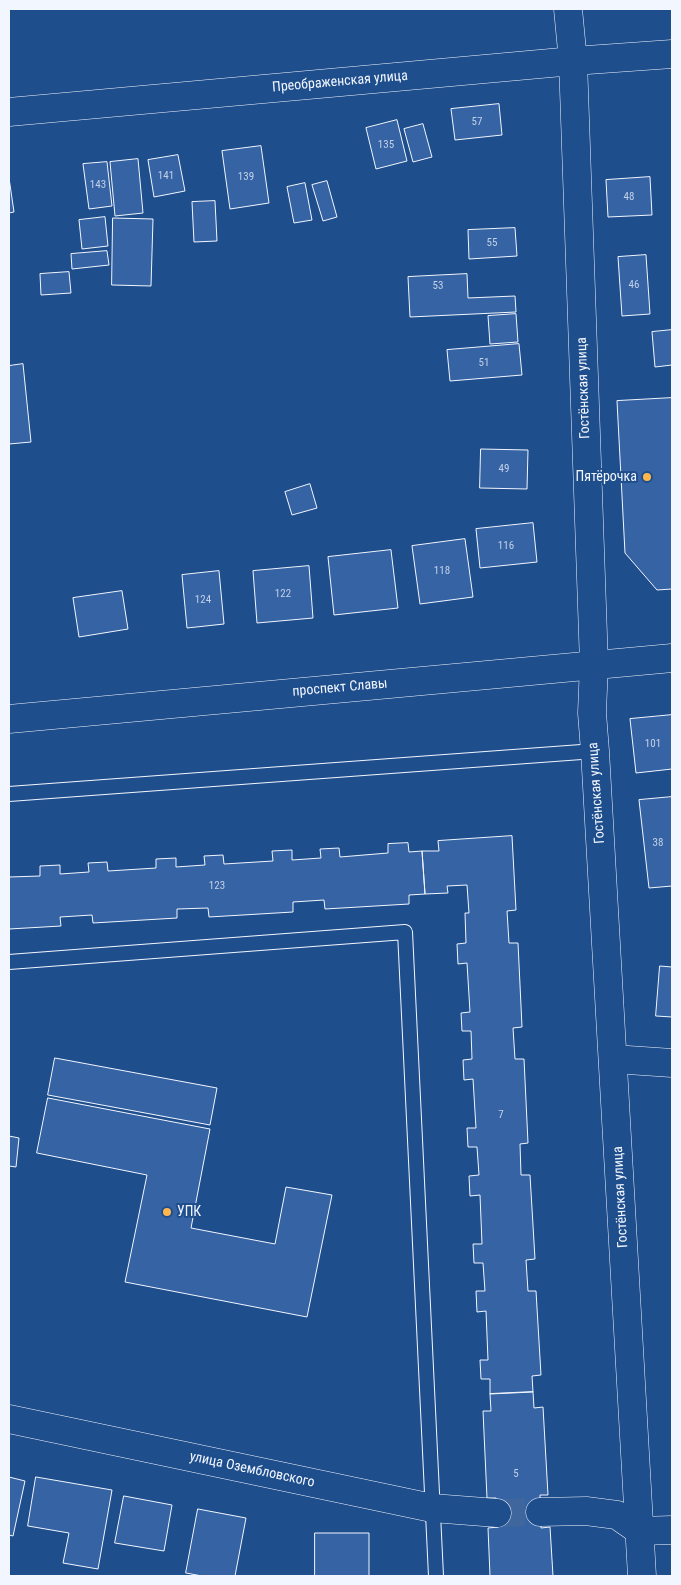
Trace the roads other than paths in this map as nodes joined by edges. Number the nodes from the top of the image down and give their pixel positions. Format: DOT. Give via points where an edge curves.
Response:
graph roads {
  1 [pos="568,9"];
  2 [pos="672,54"];
  3 [pos="573,61"];
  4 [pos="9,112"];
  5 [pos="672,658"];
  6 [pos="594,664"];
  7 [pos="9,719"];
  8 [pos="595,751"];
  9 [pos="9,794"];
  10 [pos="9,962"];
  11 [pos="613,1059"];
  12 [pos="672,1063"];
  13 [pos="9,1419"];
  14 [pos="432,1508"];
  15 [pos="540,1512"];
  16 [pos="497,1514"];
  17 [pos="672,1530"];
  18 [pos="640,1531"];
  19 [pos="436,1576"];
  20 [pos="642,1576"];
  1 -- 3 [label="street, Гостёнская улица"];
  2 -- 3 [label="street, Преображенская улица"];
  3 -- 4 [label="street, Преображенская улица"];
  3 -- 6 [label="street, Гостёнская улица"];
  5 -- 6 [label="street, проспект Славы"];
  6 -- 7 [label="street, проспект Славы"];
  6 -- 8 [label="street, Гостёнская улица" via="592,713"];
  8 -- 9 [label="lane"];
  8 -- 11 [label="street, Гостёнская улица"];
  10 -- 14 [label="lane" via="405,932"];
  11 -- 12 [label="street"];
  11 -- 18 [label="street, Гостёнская улица"];
  13 -- 14 [label="street, улица Озембловского"];
  14 -- 16 [label="street, улица Озембловского"];
  14 -- 19 [label="lane"];
  15 -- 18 [label="street" via="586,1511 617,1516"];
  17 -- 18 [label="street"];
  18 -- 20 [label="street, Гостёнская улица"];
}
